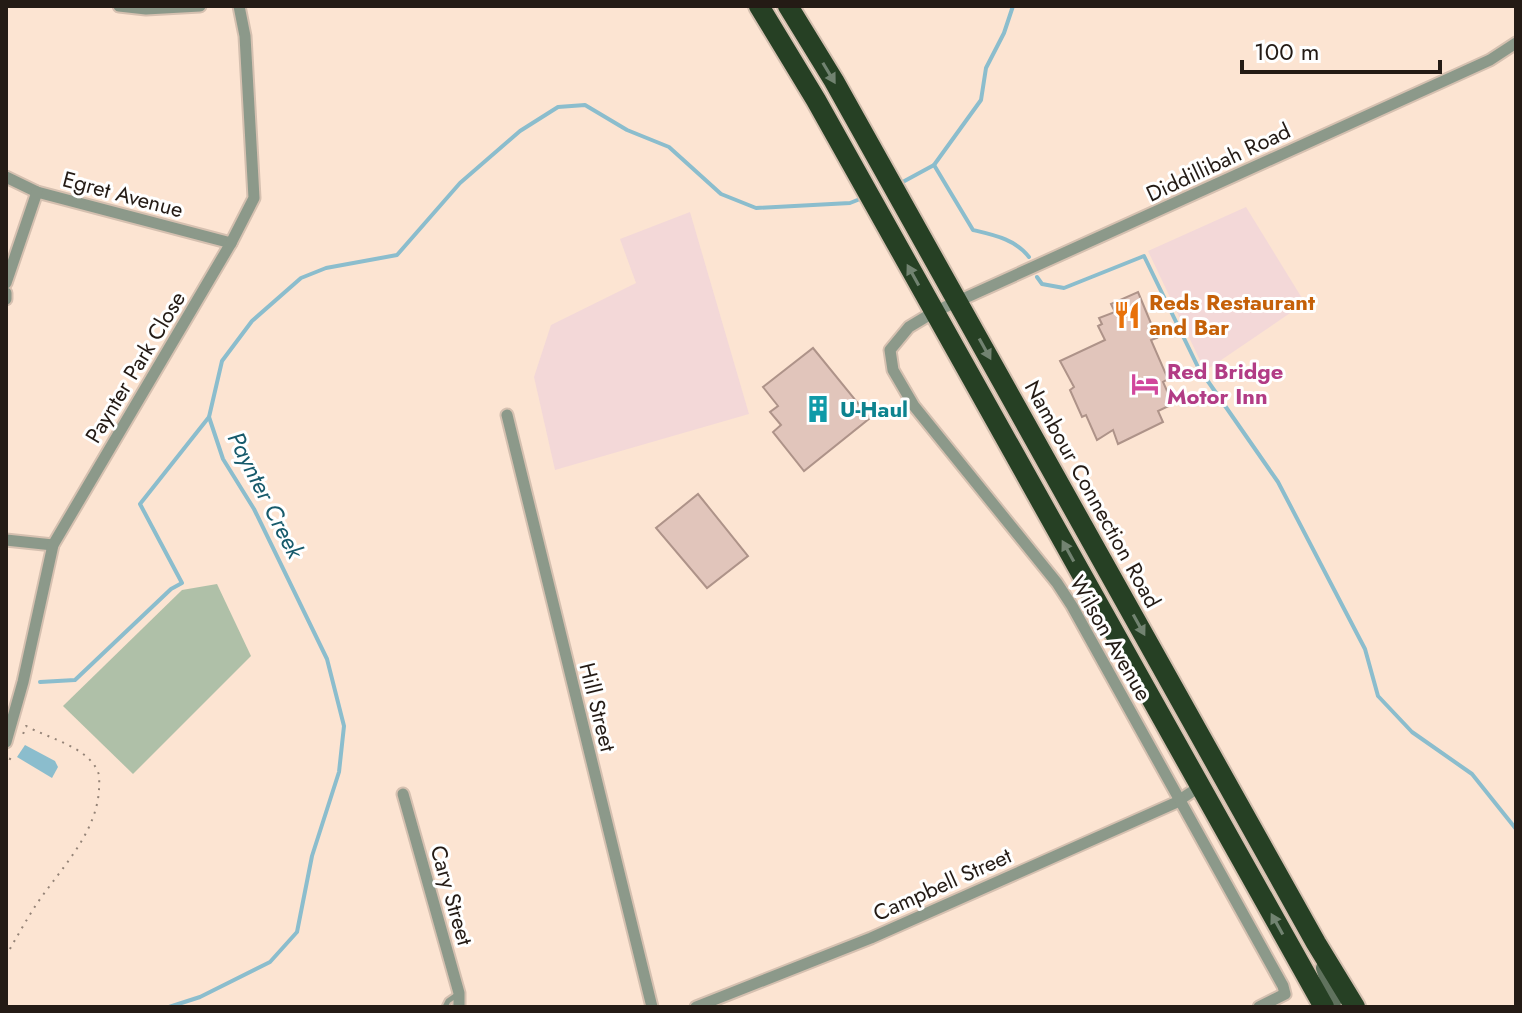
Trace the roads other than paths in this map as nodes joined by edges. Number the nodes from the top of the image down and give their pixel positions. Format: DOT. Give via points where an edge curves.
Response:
graph roads {
  1 [pos="119,6"];
  2 [pos="200,6"];
  3 [pos="239,6"];
  4 [pos="759,6"];
  5 [pos="788,6"];
  6 [pos="1516,43"];
  7 [pos="6,177"];
  8 [pos="37,192"];
  9 [pos="231,243"];
  10 [pos="6,283"];
  11 [pos="958,301"];
  12 [pos="934,312"];
  13 [pos="507,415"];
  14 [pos="6,540"];
  15 [pos="53,545"];
  16 [pos="6,742"];
  17 [pos="1199,787"];
  18 [pos="403,794"];
  19 [pos="1179,800"];
  20 [pos="1316,943"];
  21 [pos="459,993"];
  22 [pos="1315,1002"];
  23 [pos="445,1007"];
  24 [pos="459,1007"];
  25 [pos="652,1007"];
  26 [pos="696,1007"];
  27 [pos="1259,1007"];
  28 [pos="1332,1007"];
  29 [pos="1355,1007"];
  1 -- 2 [label="street"];
  3 -- 9 [label="street, Paynter Park Close" via="254,198"];
  12 -- 4 [label="highway, one-way"];
  5 -- 11 [label="highway, Nambour Connection Road, one-way"];
  6 -- 11 [label="street, Diddillibah Road" via="1490,60"];
  7 -- 8 [label="street, Egret Avenue"];
  8 -- 9 [label="street, Egret Avenue"];
  8 -- 10 [label="street"];
  9 -- 15 [label="street, Paynter Park Close"];
  11 -- 12 [label="street, Diddillibah Road"];
  11 -- 20 [label="highway, Nambour Connection Road, one-way"];
  17 -- 12 [label="highway, one-way"];
  12 -- 19 [label="street, Wilson Avenue" via="909,327 890,350 898,380 1057,583"];
  13 -- 25 [label="street, Hill Street"];
  14 -- 15 [label="street"];
  15 -- 16 [label="street, Paynter Park Close"];
  17 -- 19 [label="street, Campbell Street"];
  22 -- 17 [label="highway, one-way"];
  18 -- 21 [label="street, Cary Street"];
  19 -- 26 [label="street, Campbell Street" via="871,938"];
  19 -- 27 [label="street, Wilson Avenue" via="1283,986 1285,994"];
  20 -- 28 [label="street" via="1334,997"];
  20 -- 29 [label="highway, Nambour Connection Road"];
  21 -- 23 [label="lane"];
  21 -- 24 [label="street, Cary Street"];
}
